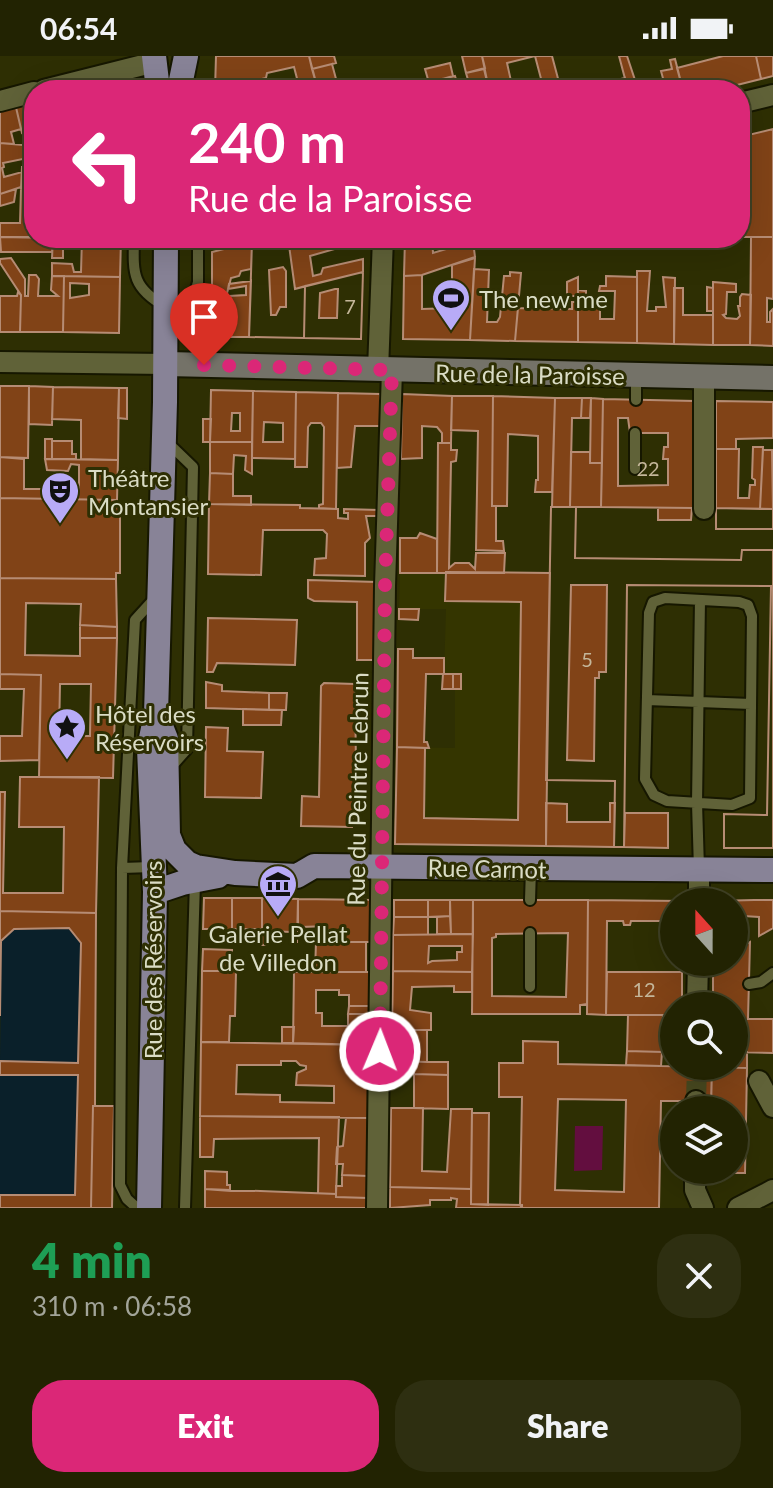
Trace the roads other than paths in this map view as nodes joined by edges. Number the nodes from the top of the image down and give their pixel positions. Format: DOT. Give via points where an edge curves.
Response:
graph roads {
  1 [pos="186,56"];
  2 [pos="154,59"];
  3 [pos="79,80"];
  4 [pos="157,80"];
  5 [pos="181,80"];
  6 [pos="24,95"];
  7 [pos="773,95"];
  8 [pos="0,101"];
  9 [pos="750,101"];
  10 [pos="134,248"];
  11 [pos="166,248"];
  12 [pos="198,248"];
  13 [pos="383,248"];
  14 [pos="166,307"];
  15 [pos="0,362"];
  16 [pos="166,364"];
  17 [pos="385,370"];
  18 [pos="704,377"];
  19 [pos="773,378"];
  20 [pos="635,433"];
  21 [pos="164,439"];
  22 [pos="635,469"];
  23 [pos="704,509"];
  24 [pos="159,594"];
  25 [pos="700,600"];
  26 [pos="647,700"];
  27 [pos="699,701"];
  28 [pos="751,704"];
  29 [pos="156,714"];
  30 [pos="168,771"];
  31 [pos="697,803"];
  32 [pos="152,867"];
  33 [pos="122,868"];
  34 [pos="383,868"];
  35 [pos="531,869"];
  36 [pos="699,870"];
  37 [pos="773,870"];
  38 [pos="199,874"];
  39 [pos="699,888"];
  40 [pos="155,892"];
  41 [pos="530,900"];
  42 [pos="530,933"];
  43 [pos="773,973"];
  44 [pos="749,984"];
  45 [pos="530,987"];
  46 [pos="759,1081"];
  47 [pos="773,1107"];
  48 [pos="695,1184"];
  49 [pos="773,1190"];
  50 [pos="133,1205"];
  51 [pos="137,1208"];
  52 [pos="185,1208"];
  53 [pos="377,1208"];
  54 [pos="703,1208"];
  55 [pos="738,1208"];
  1 -- 5 [label="main road"];
  2 -- 3 [label="street"];
  2 -- 4 [label="main road"];
  6 -- 8 [label="street"];
  7 -- 9 [label="street"];
  10 -- 14 [label="lane" via="133,275 146,296"];
  11 -- 14 [label="main road, Rue des Réservoirs"];
  12 -- 14 [label="lane" via="194,296"];
  13 -- 17 [label="street, Rue du Peintre Lebrun"];
  14 -- 16 [label="main road, Rue des Réservoirs"];
  15 -- 16 [label="street, Rue de la Paroisse"];
  16 -- 17 [label="street, Rue de la Paroisse"];
  16 -- 21 [label="main road, Rue des Réservoirs"];
  17 -- 18 [label="street, Rue de la Paroisse" via="636,388"];
  17 -- 34 [label="street, Rue du Peintre Lebrun"];
  18 -- 19 [label="street, Rue de la Paroisse"];
  18 -- 23 [label="street"];
  20 -- 22 [label="lane"];
  21 -- 24 [label="main road, Rue des Réservoirs"];
  21 -- 30 [label="lane" via="193,467 187,749"];
  24 -- 29 [label="main road, Rue des Réservoirs"];
  24 -- 33 [label="lane" via="135,620"];
  25 -- 26 [label="lane" via="653,602"];
  25 -- 27 [label="lane"];
  25 -- 28 [label="lane" via="748,605"];
  26 -- 27 [label="lane"];
  26 -- 31 [label="lane" via="645,779 654,795 667,801"];
  27 -- 28 [label="lane"];
  27 -- 31 [label="lane"];
  28 -- 31 [label="lane" via="750,798 732,805"];
  29 -- 30 [label="main road, Rue des Réservoirs" via="166,739"];
  29 -- 32 [label="main road, Rue des Réservoirs" via="149,748"];
  30 -- 38 [label="main road, Rue des Réservoirs" via="168,835 174,850"];
  31 -- 36 [label="lane"];
  32 -- 33 [label="lane"];
  32 -- 40 [label="main road, Rue des Réservoirs"];
  33 -- 50 [label="lane" via="120,1185"];
  34 -- 35 [label="main road, Rue Carnot"];
  34 -- 38 [label="main road, Rue Carnot" via="314,866 297,876"];
  34 -- 53 [label="street, Rue du Peintre Lebrun"];
  35 -- 36 [label="main road, Rue Carnot"];
  35 -- 41 [label="lane"];
  36 -- 37 [label="main road, Rue Carnot"];
  36 -- 39 [label="street"];
  38 -- 40 [label="main road, Rue Carnot"];
  38 -- 52 [label="lane"];
  40 -- 50 [label="main road, Rue des Réservoirs"];
  42 -- 45 [label="lane"];
  43 -- 44 [label="lane"];
  46 -- 47 [label="street"];
  48 -- 54 [label="street"];
  49 -- 55 [label="street"];
  50 -- 51 [label="lane"];
}
